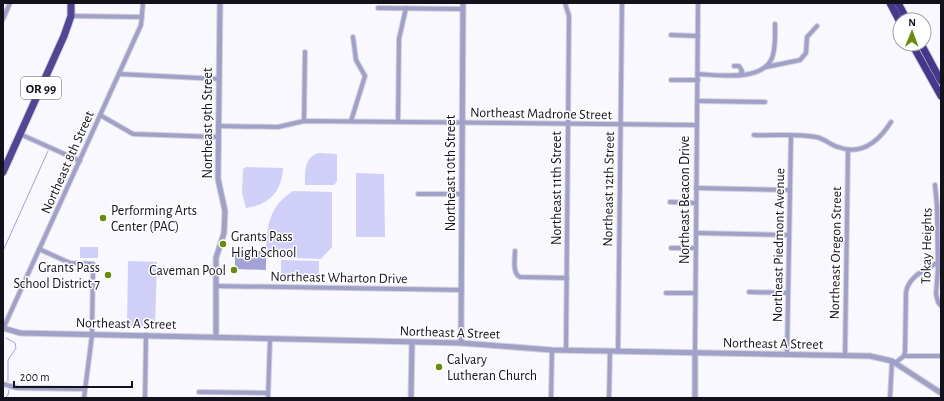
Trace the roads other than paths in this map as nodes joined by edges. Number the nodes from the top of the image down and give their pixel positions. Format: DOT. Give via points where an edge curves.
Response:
graph roads {
  1 [pos="10,3"];
  2 [pos="71,3"];
  3 [pos="143,3"];
  4 [pos="220,3"];
  5 [pos="463,3"];
  6 [pos="565,3"];
  7 [pos="622,3"];
  8 [pos="698,3"];
  9 [pos="890,3"];
  10 [pos="898,3"];
  11 [pos="378,8"];
  12 [pos="406,8"];
  13 [pos="463,9"];
  14 [pos="895,12"];
  15 [pos="903,12"];
  16 [pos="71,16"];
  17 [pos="142,17"];
  18 [pos="3,19"];
  19 [pos="775,24"];
  20 [pos="818,26"];
  21 [pos="672,35"];
  22 [pos="698,36"];
  23 [pos="353,37"];
  24 [pos="305,52"];
  25 [pos="916,52"];
  26 [pos="925,52"];
  27 [pos="734,66"];
  28 [pos="765,68"];
  29 [pos="119,74"];
  30 [pos="698,74"];
  31 [pos="740,75"];
  32 [pos="219,79"];
  33 [pos="672,80"];
  34 [pos="698,80"];
  35 [pos="941,81"];
  36 [pos="941,96"];
  37 [pos="698,101"];
  38 [pos="766,102"];
  39 [pos="100,115"];
  40 [pos="304,121"];
  41 [pos="351,121"];
  42 [pos="398,121"];
  43 [pos="463,122"];
  44 [pos="891,122"];
  45 [pos="568,124"];
  46 [pos="620,125"];
  47 [pos="696,125"];
  48 [pos="218,126"];
  49 [pos="20,134"];
  50 [pos="754,135"];
  51 [pos="791,136"];
  52 [pos="218,137"];
  53 [pos="848,150"];
  54 [pos="80,160"];
  55 [pos="3,172"];
  56 [pos="935,185"];
  57 [pos="696,188"];
  58 [pos="790,190"];
  59 [pos="418,194"];
  60 [pos="462,194"];
  61 [pos="670,202"];
  62 [pos="696,203"];
  63 [pos="696,233"];
  64 [pos="789,235"];
  65 [pos="671,248"];
  66 [pos="696,248"];
  67 [pos="39,249"];
  68 [pos="515,251"];
  69 [pos="937,263"];
  70 [pos="567,278"];
  71 [pos="216,286"];
  72 [pos="462,290"];
  73 [pos="750,292"];
  74 [pos="666,293"];
  75 [pos="695,293"];
  76 [pos="788,293"];
  77 [pos="941,306"];
  78 [pos="3,328"];
  79 [pos="92,335"];
  80 [pos="146,335"];
  81 [pos="216,337"];
  82 [pos="270,339"];
  83 [pos="412,342"];
  84 [pos="461,343"];
  85 [pos="552,350"];
  86 [pos="566,350"];
  87 [pos="610,351"];
  88 [pos="618,351"];
  89 [pos="695,353"];
  90 [pos="787,355"];
  91 [pos="845,356"];
  92 [pos="904,356"];
  93 [pos="941,356"];
  94 [pos="893,362"];
  95 [pos="3,384"];
  96 [pos="85,389"];
  97 [pos="199,392"];
  98 [pos="941,393"];
  99 [pos="268,396"];
  100 [pos="84,398"];
  101 [pos="145,398"];
  102 [pos="411,398"];
  103 [pos="551,398"];
  104 [pos="609,398"];
  105 [pos="695,398"];
  106 [pos="890,398"];
  1 -- 18 [label="street"];
  2 -- 16 [label="highway, OR 99"];
  3 -- 17 [label="street, Northeast 8th Street"];
  4 -- 32 [label="street, Northeast 9th Street"];
  5 -- 13 [label="street, Northeast 10th Street"];
  6 -- 45 [label="street, Northeast 11th Street" via="569,16"];
  7 -- 46 [label="street, Northeast 12th Street"];
  8 -- 22 [label="street, Northeast Beacon Drive"];
  9 -- 14 [label="highway"];
  10 -- 15 [label="highway"];
  11 -- 12 [label="street"];
  12 -- 13 [label="street"];
  12 -- 42 [label="street" via="399,39"];
  13 -- 43 [label="street, Northeast 10th Street"];
  16 -- 17 [label="street"];
  16 -- 49 [label="highway, OR 99"];
  17 -- 29 [label="street, Northeast 8th Street" via="141,25"];
  19 -- 28 [label="street" via="774,52"];
  20 -- 28 [label="street" via="807,37 806,53 800,60"];
  21 -- 22 [label="street"];
  22 -- 30 [label="street, Northeast Beacon Drive"];
  23 -- 41 [label="street" via="356,60 365,76"];
  24 -- 40 [label="street"];
  25 -- 36 [label="highway"];
  26 -- 35 [label="highway"];
  27 -- 31 [label="street" via="741,68"];
  28 -- 31 [label="street" via="755,73"];
  29 -- 32 [label="street"];
  29 -- 39 [label="street, Northeast 8th Street"];
  30 -- 31 [label="street"];
  30 -- 34 [label="street, Northeast Beacon Drive"];
  32 -- 48 [label="street, Northeast 9th Street"];
  33 -- 34 [label="street"];
  34 -- 37 [label="street, Northeast Beacon Drive"];
  37 -- 38 [label="street"];
  37 -- 47 [label="street, Northeast Beacon Drive"];
  39 -- 52 [label="street" via="133,134"];
  39 -- 54 [label="street, Northeast 8th Street"];
  40 -- 41 [label="street, Northeast Madrone Street"];
  40 -- 48 [label="street, Northeast Madrone Street" via="278,127"];
  41 -- 42 [label="street, Northeast Madrone Street"];
  42 -- 43 [label="street, Northeast Madrone Street"];
  43 -- 45 [label="street, Northeast Madrone Street"];
  43 -- 60 [label="street, Northeast 10th Street"];
  44 -- 53 [label="street" via="884,134 872,145"];
  45 -- 46 [label="street, Northeast Madrone Street"];
  45 -- 70 [label="street, Northeast 11th Street"];
  46 -- 47 [label="street, Northeast Madrone Street"];
  46 -- 88 [label="street, Northeast 12th Street"];
  47 -- 57 [label="street, Northeast Beacon Drive"];
  48 -- 52 [label="street, Northeast 9th Street"];
  49 -- 54 [label="street"];
  49 -- 55 [label="highway, OR 99"];
  50 -- 51 [label="street"];
  51 -- 53 [label="street" via="817,137"];
  51 -- 58 [label="street, Northeast Piedmont Avenue"];
  52 -- 71 [label="street, Northeast 9th Street" via="218,184 225,211 224,233 216,258"];
  53 -- 91 [label="street, Northeast Oregon Street"];
  54 -- 67 [label="street, Northeast 8th Street"];
  56 -- 69 [label="street, Tokay Heights"];
  57 -- 58 [label="street"];
  57 -- 62 [label="street, Northeast Beacon Drive"];
  58 -- 64 [label="street, Northeast Piedmont Avenue"];
  59 -- 60 [label="street"];
  60 -- 72 [label="street, Northeast 10th Street"];
  61 -- 62 [label="street"];
  62 -- 63 [label="street, Northeast Beacon Drive"];
  63 -- 64 [label="street"];
  63 -- 66 [label="street, Northeast Beacon Drive"];
  64 -- 76 [label="street, Northeast Piedmont Avenue"];
  65 -- 66 [label="street"];
  66 -- 75 [label="street, Northeast Beacon Drive"];
  67 -- 78 [label="street, Northeast 8th Street"];
  67 -- 79 [label="street" via="70,263 93,264"];
  68 -- 70 [label="street" via="515,272 520,277"];
  69 -- 77 [label="street, Tokay Heights" via="936,294"];
  69 -- 92 [label="street" via="912,279 907,288"];
  70 -- 86 [label="street, Northeast 11th Street"];
  71 -- 72 [label="street, Northeast Wharton Drive"];
  71 -- 81 [label="street, Northeast 9th Street"];
  72 -- 84 [label="street, Northeast 10th Street"];
  73 -- 76 [label="street"];
  74 -- 75 [label="street"];
  75 -- 89 [label="street, Northeast Beacon Drive"];
  76 -- 90 [label="street, Northeast Piedmont Avenue"];
  78 -- 79 [label="street, Northeast A Street" via="20,333"];
  79 -- 80 [label="street, Northeast A Street"];
  79 -- 96 [label="street"];
  80 -- 81 [label="street, Northeast A Street"];
  80 -- 101 [label="street"];
  81 -- 82 [label="street, Northeast A Street"];
  82 -- 83 [label="street, Northeast A Street"];
  82 -- 99 [label="street"];
  83 -- 84 [label="street, Northeast A Street"];
  83 -- 102 [label="street"];
  84 -- 85 [label="street, Northeast A Street"];
  85 -- 86 [label="street, Northeast A Street"];
  85 -- 103 [label="street"];
  86 -- 87 [label="street, Northeast A Street"];
  87 -- 88 [label="street, Northeast A Street"];
  87 -- 104 [label="street"];
  88 -- 89 [label="street, Northeast A Street"];
  89 -- 90 [label="street, Northeast A Street"];
  89 -- 105 [label="street, Northeast Beacon Drive"];
  90 -- 91 [label="street, Northeast A Street"];
  91 -- 94 [label="street, Northeast A Street" via="878,357"];
  92 -- 93 [label="street"];
  92 -- 94 [label="street"];
  94 -- 98 [label="street"];
  94 -- 106 [label="street"];
  95 -- 96 [label="street" via="17,388"];
  96 -- 100 [label="street"];
  97 -- 99 [label="street"];
}
